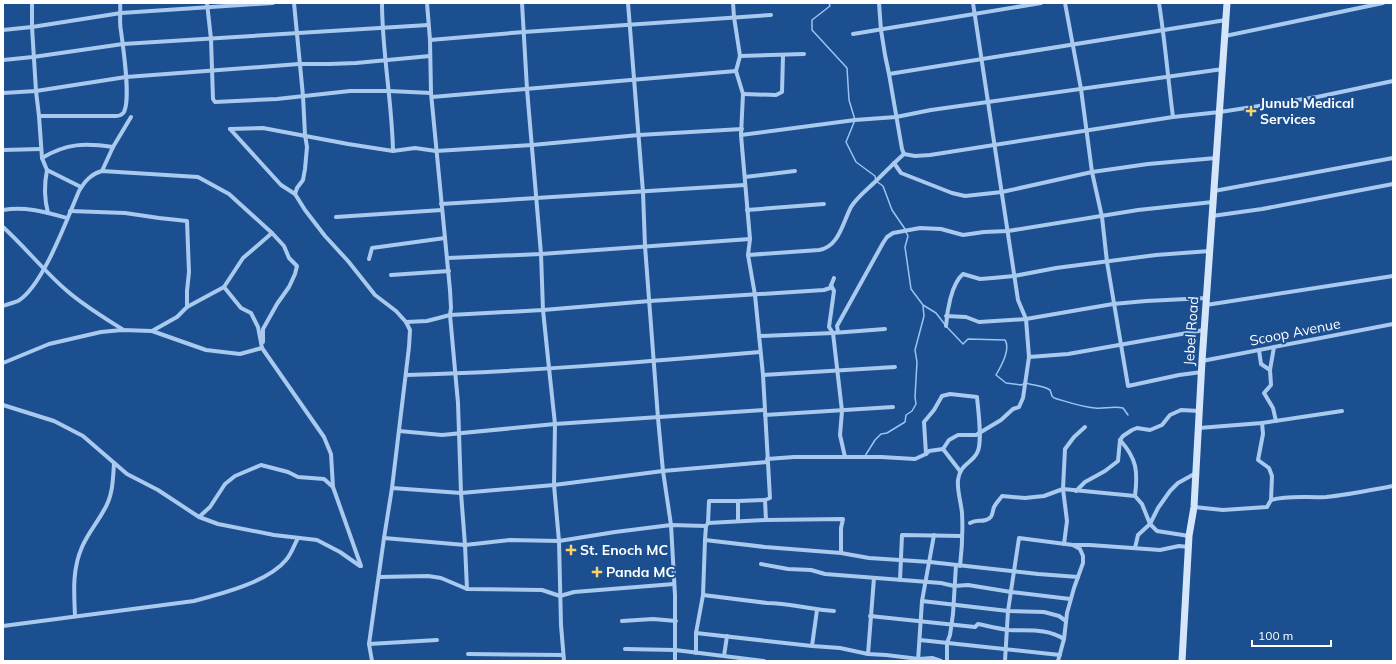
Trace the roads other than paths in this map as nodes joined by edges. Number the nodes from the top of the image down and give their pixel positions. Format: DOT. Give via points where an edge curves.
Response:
graph roads {
  1 [pos="32,3"];
  2 [pos="120,3"];
  3 [pos="272,3"];
  4 [pos="294,3"];
  5 [pos="382,3"];
  6 [pos="427,3"];
  7 [pos="522,3"];
  8 [pos="628,3"];
  9 [pos="733,3"];
  10 [pos="879,3"];
  11 [pos="973,3"];
  12 [pos="1041,3"];
  13 [pos="1065,3"];
  14 [pos="1159,3"];
  15 [pos="1227,3"];
  16 [pos="1382,3"];
  17 [pos="207,5"];
  18 [pos="121,13"];
  19 [pos="975,14"];
  20 [pos="771,15"];
  21 [pos="734,17"];
  22 [pos="1226,20"];
  23 [pos="630,24"];
  24 [pos="428,25"];
  25 [pos="32,27"];
  26 [pos="382,28"];
  27 [pos="3,30"];
  28 [pos="881,30"];
  29 [pos="1163,30"];
  30 [pos="524,32"];
  31 [pos="296,34"];
  32 [pos="853,34"];
  33 [pos="1225,36"];
  34 [pos="211,39"];
  35 [pos="430,40"];
  36 [pos="123,44"];
  37 [pos="1072,44"];
  38 [pos="804,54"];
  39 [pos="430,56"];
  40 [pos="740,56"];
  41 [pos="782,56"];
  42 [pos="33,57"];
  43 [pos="982,59"];
  44 [pos="3,60"];
  45 [pos="386,60"];
  46 [pos="299,64"];
  47 [pos="1223,69"];
  48 [pos="213,71"];
  49 [pos="736,72"];
  50 [pos="889,74"];
  51 [pos="1167,76"];
  52 [pos="126,77"];
  53 [pos="634,81"];
  54 [pos="1393,81"];
  55 [pos="527,89"];
  56 [pos="1081,89"];
  57 [pos="36,91"];
  58 [pos="389,91"];
  59 [pos="3,93"];
  60 [pos="742,94"];
  61 [pos="431,95"];
  62 [pos="303,96"];
  63 [pos="988,102"];
  64 [pos="1220,112"];
  65 [pos="39,116"];
  66 [pos="131,117"];
  67 [pos="896,117"];
  68 [pos="1173,117"];
  69 [pos="742,129"];
  70 [pos="1087,131"];
  71 [pos="304,135"];
  72 [pos="639,135"];
  73 [pos="741,136"];
  74 [pos="532,145"];
  75 [pos="994,145"];
  76 [pos="113,147"];
  77 [pos="41,149"];
  78 [pos="3,150"];
  79 [pos="393,150"];
  80 [pos="436,151"];
  81 [pos="904,154"];
  82 [pos="42,158"];
  83 [pos="1216,158"];
  84 [pos="1393,158"];
  85 [pos="894,163"];
  86 [pos="47,170"];
  87 [pos="102,171"];
  88 [pos="795,171"];
  89 [pos="1092,172"];
  90 [pos="744,177"];
  91 [pos="1393,184"];
  92 [pos="745,185"];
  93 [pos="81,187"];
  94 [pos="1214,191"];
  95 [pos="643,192"];
  96 [pos="1002,192"];
  97 [pos="295,194"];
  98 [pos="535,199"];
  99 [pos="1213,202"];
  100 [pos="441,204"];
  101 [pos="824,204"];
  102 [pos="3,210"];
  103 [pos="442,210"];
  104 [pos="747,210"];
  105 [pos="70,211"];
  106 [pos="48,213"];
  107 [pos="1102,216"];
  108 [pos="1212,216"];
  109 [pos="336,217"];
  110 [pos="67,218"];
  111 [pos="3,227"];
  112 [pos="1008,231"];
  113 [pos="272,233"];
  114 [pos="445,238"];
  115 [pos="750,239"];
  116 [pos="645,246"];
  117 [pos="1210,251"];
  118 [pos="541,254"];
  119 [pos="748,255"];
  120 [pos="448,258"];
  121 [pos="369,259"];
  122 [pos="1106,262"];
  123 [pos="44,269"];
  124 [pos="449,271"];
  125 [pos="392,275"];
  126 [pos="1014,276"];
  127 [pos="1393,276"];
  128 [pos="834,278"];
  129 [pos="831,285"];
  130 [pos="224,287"];
  131 [pos="755,295"];
  132 [pos="650,301"];
  133 [pos="1206,302"];
  134 [pos="1113,304"];
  135 [pos="3,306"];
  136 [pos="187,307"];
  137 [pos="544,310"];
  138 [pos="450,315"];
  139 [pos="946,316"];
  140 [pos="1026,320"];
  141 [pos="406,322"];
  142 [pos="1393,324"];
  143 [pos="946,326"];
  144 [pos="885,329"];
  145 [pos="122,330"];
  146 [pos="1204,330"];
  147 [pos="152,331"];
  148 [pos="838,332"];
  149 [pos="833,333"];
  150 [pos="759,336"];
  151 [pos="1121,346"];
  152 [pos="1274,346"];
  153 [pos="262,348"];
  154 [pos="1259,350"];
  155 [pos="760,352"];
  156 [pos="1029,357"];
  157 [pos="654,361"];
  158 [pos="1202,361"];
  159 [pos="3,363"];
  160 [pos="895,367"];
  161 [pos="549,368"];
  162 [pos="1270,370"];
  163 [pos="838,372"];
  164 [pos="1202,372"];
  165 [pos="455,374"];
  166 [pos="406,375"];
  167 [pos="762,375"];
  168 [pos="3,405"];
  169 [pos="893,407"];
  170 [pos="842,411"];
  171 [pos="1200,411"];
  172 [pos="1342,411"];
  173 [pos="765,413"];
  174 [pos="658,418"];
  175 [pos="1276,421"];
  176 [pos="1262,423"];
  177 [pos="556,424"];
  178 [pos="1085,427"];
  179 [pos="1199,428"];
  180 [pos="399,432"];
  181 [pos="459,432"];
  182 [pos="979,433"];
  183 [pos="1120,440"];
  184 [pos="943,449"];
  185 [pos="926,454"];
  186 [pos="845,457"];
  187 [pos="767,460"];
  188 [pos="114,463"];
  189 [pos="663,471"];
  190 [pos="960,471"];
  191 [pos="1196,473"];
  192 [pos="554,485"];
  193 [pos="1393,486"];
  194 [pos="333,487"];
  195 [pos="392,488"];
  196 [pos="1063,489"];
  197 [pos="1076,491"];
  198 [pos="461,493"];
  199 [pos="1135,496"];
  200 [pos="765,500"];
  201 [pos="1271,500"];
  202 [pos="738,501"];
  203 [pos="1194,507"];
  204 [pos="199,517"];
  205 [pos="766,520"];
  206 [pos="738,521"];
  207 [pos="970,523"];
  208 [pos="1150,524"];
  209 [pos="707,525"];
  210 [pos="671,526"];
  211 [pos="934,535"];
  212 [pos="962,536"];
  213 [pos="1190,536"];
  214 [pos="298,538"];
  215 [pos="384,538"];
  216 [pos="705,540"];
  217 [pos="560,542"];
  218 [pos="1064,544"];
  219 [pos="466,545"];
  220 [pos="1073,545"];
  221 [pos="1189,547"];
  222 [pos="1135,548"];
  223 [pos="841,552"];
  224 [pos="900,560"];
  225 [pos="930,562"];
  226 [pos="761,564"];
  227 [pos="958,565"];
  228 [pos="1013,572"];
  229 [pos="379,577"];
  230 [pos="1078,577"];
  231 [pos="874,578"];
  232 [pos="900,580"];
  233 [pos="926,582"];
  234 [pos="674,584"];
  235 [pos="954,586"];
  236 [pos="467,589"];
  237 [pos="1011,592"];
  238 [pos="703,595"];
  239 [pos="560,596"];
  240 [pos="1070,600"];
  241 [pos="922,601"];
  242 [pos="953,605"];
  243 [pos="817,610"];
  244 [pos="834,611"];
  245 [pos="1008,611"];
  246 [pos="76,616"];
  247 [pos="870,616"];
  248 [pos="921,620"];
  249 [pos="622,621"];
  250 [pos="676,621"];
  251 [pos="1066,621"];
  252 [pos="951,624"];
  253 [pos="3,626"];
  254 [pos="1007,630"];
  255 [pos="696,633"];
  256 [pos="727,636"];
  257 [pos="1064,639"];
  258 [pos="437,640"];
  259 [pos="920,640"];
  260 [pos="947,643"];
  261 [pos="369,644"];
  262 [pos="812,646"];
  263 [pos="625,649"];
  264 [pos="1006,649"];
  265 [pos="675,650"];
  266 [pos="696,653"];
  267 [pos="468,654"];
  268 [pos="868,654"];
  269 [pos="563,655"];
  270 [pos="724,656"];
  271 [pos="1060,656"];
  272 [pos="918,660"];
  273 [pos="372,661"];
  274 [pos="564,661"];
  275 [pos="675,661"];
  276 [pos="764,661"];
  277 [pos="941,661"];
  278 [pos="947,661"];
  279 [pos="1005,661"];
  280 [pos="1058,661"];
  281 [pos="1182,661"];
  1 -- 25 [label="street"];
  2 -- 18 [label="street"];
  3 -- 17 [label="street"];
  4 -- 31 [label="street"];
  5 -- 26 [label="street"];
  6 -- 24 [label="street"];
  7 -- 30 [label="street"];
  8 -- 23 [label="street"];
  9 -- 21 [label="street"];
  10 -- 28 [label="street"];
  11 -- 19 [label="street"];
  12 -- 19 [label="street"];
  13 -- 37 [label="street"];
  14 -- 29 [label="street"];
  15 -- 22 [label="main road, Jebel Road"];
  16 -- 33 [label="street"];
  17 -- 18 [label="street"];
  17 -- 34 [label="street"];
  18 -- 25 [label="street"];
  18 -- 36 [label="street" via="120,29"];
  19 -- 28 [label="street"];
  19 -- 43 [label="street"];
  20 -- 21 [label="street"];
  21 -- 23 [label="street"];
  21 -- 40 [label="street"];
  22 -- 29 [label="street"];
  22 -- 33 [label="main road, Jebel Road"];
  23 -- 30 [label="street"];
  23 -- 53 [label="street"];
  24 -- 26 [label="street"];
  24 -- 35 [label="street"];
  25 -- 27 [label="street"];
  25 -- 42 [label="street"];
  26 -- 31 [label="street"];
  26 -- 45 [label="street"];
  28 -- 32 [label="street"];
  28 -- 50 [label="street"];
  29 -- 37 [label="street"];
  29 -- 51 [label="street"];
  30 -- 35 [label="street"];
  30 -- 55 [label="street"];
  31 -- 34 [label="street"];
  31 -- 46 [label="street"];
  33 -- 47 [label="main road, Jebel Road"];
  34 -- 36 [label="street"];
  34 -- 48 [label="street"];
  35 -- 39 [label="street"];
  36 -- 42 [label="street"];
  36 -- 52 [label="street"];
  37 -- 43 [label="street"];
  37 -- 56 [label="street"];
  38 -- 41 [label="street"];
  39 -- 45 [label="street"];
  39 -- 61 [label="street"];
  40 -- 41 [label="street"];
  40 -- 49 [label="street"];
  41 -- 60 [label="street" via="782,92 776,95"];
  42 -- 44 [label="street"];
  42 -- 57 [label="street"];
  43 -- 50 [label="street"];
  43 -- 63 [label="street"];
  45 -- 46 [label="street"];
  45 -- 58 [label="street"];
  46 -- 48 [label="street"];
  46 -- 62 [label="street"];
  47 -- 51 [label="street"];
  47 -- 64 [label="main road, Jebel Road"];
  48 -- 52 [label="street"];
  48 -- 62 [label="street" via="215,102"];
  49 -- 53 [label="street"];
  49 -- 60 [label="street"];
  50 -- 67 [label="street"];
  51 -- 56 [label="street"];
  51 -- 68 [label="street"];
  52 -- 57 [label="street"];
  52 -- 65 [label="street" via="126,105 121,115"];
  53 -- 55 [label="street"];
  53 -- 72 [label="street"];
  54 -- 64 [label="street" via="1317,97"];
  55 -- 61 [label="street"];
  55 -- 74 [label="street"];
  56 -- 63 [label="street"];
  56 -- 70 [label="street"];
  57 -- 59 [label="street"];
  57 -- 65 [label="street"];
  58 -- 61 [label="street"];
  58 -- 62 [label="street" via="350,91"];
  58 -- 79 [label="street"];
  60 -- 69 [label="street"];
  61 -- 80 [label="street"];
  62 -- 71 [label="street"];
  63 -- 67 [label="street"];
  63 -- 75 [label="street"];
  64 -- 68 [label="street"];
  64 -- 83 [label="main road, Jebel Road"];
  65 -- 77 [label="street"];
  66 -- 76 [label="street"];
  67 -- 73 [label="street" via="855,120"];
  67 -- 81 [label="street"];
  68 -- 70 [label="street"];
  69 -- 72 [label="street"];
  69 -- 73 [label="street"];
  70 -- 75 [label="street"];
  70 -- 89 [label="street"];
  71 -- 79 [label="street"];
  71 -- 97 [label="street" via="307,148 305,169 303,180 296,188"];
  71 -- 97 [label="street" via="263,128 230,129 281,185"];
  72 -- 74 [label="street"];
  72 -- 95 [label="street"];
  73 -- 90 [label="street"];
  74 -- 80 [label="street"];
  74 -- 98 [label="street"];
  75 -- 81 [label="street" via="930,155"];
  75 -- 96 [label="street"];
  76 -- 82 [label="street" via="70,146"];
  76 -- 87 [label="street"];
  77 -- 78 [label="street"];
  77 -- 82 [label="street"];
  79 -- 80 [label="street" via="415,148"];
  80 -- 100 [label="street"];
  81 -- 85 [label="street"];
  82 -- 86 [label="street"];
  83 -- 89 [label="street"];
  83 -- 94 [label="main road, Jebel Road"];
  84 -- 94 [label="street"];
  85 -- 96 [label="street" via="901,172 952,193 965,196"];
  85 -- 119 [label="street" via="860,195 830,246 819,250"];
  86 -- 93 [label="street"];
  86 -- 106 [label="street" via="44,192"];
  87 -- 93 [label="street" via="95,173"];
  87 -- 113 [label="street" via="198,177 229,194"];
  88 -- 90 [label="street"];
  89 -- 96 [label="street"];
  89 -- 107 [label="street"];
  90 -- 92 [label="street"];
  91 -- 108 [label="street"];
  92 -- 95 [label="street"];
  92 -- 104 [label="street"];
  93 -- 105 [label="street"];
  94 -- 99 [label="main road, Jebel Road"];
  95 -- 98 [label="street"];
  95 -- 116 [label="street"];
  96 -- 112 [label="street"];
  97 -- 141 [label="street" via="325,236 375,295"];
  98 -- 100 [label="street"];
  98 -- 118 [label="street"];
  99 -- 107 [label="street"];
  99 -- 108 [label="main road, Jebel Road"];
  100 -- 103 [label="street"];
  101 -- 104 [label="street"];
  102 -- 106 [label="street" via="14,208"];
  103 -- 109 [label="street"];
  103 -- 114 [label="street"];
  104 -- 115 [label="street"];
  105 -- 110 [label="street"];
  105 -- 136 [label="street" via="126,213 187,221"];
  106 -- 110 [label="street"];
  107 -- 112 [label="street"];
  107 -- 122 [label="street"];
  108 -- 117 [label="main road, Jebel Road"];
  110 -- 123 [label="street"];
  111 -- 123 [label="street"];
  112 -- 126 [label="street"];
  112 -- 148 [label="street" via="963,235 941,229 920,228 893,233 887,237 872,262 837,326"];
  113 -- 130 [label="street" via="244,258"];
  113 -- 153 [label="street" via="297,266 289,287 263,329"];
  114 -- 120 [label="street"];
  114 -- 121 [label="street" via="372,248"];
  115 -- 116 [label="street"];
  115 -- 119 [label="street"];
  116 -- 118 [label="street"];
  116 -- 132 [label="street"];
  117 -- 122 [label="street"];
  117 -- 133 [label="main road, Jebel Road"];
  118 -- 120 [label="street"];
  118 -- 137 [label="street"];
  119 -- 131 [label="street"];
  120 -- 124 [label="street"];
  122 -- 126 [label="street"];
  122 -- 134 [label="street"];
  123 -- 135 [label="street" via="26,294 18,301"];
  123 -- 145 [label="street" via="67,291"];
  124 -- 125 [label="street"];
  124 -- 138 [label="street"];
  126 -- 139 [label="street" via="980,279 963,274 958,278"];
  126 -- 140 [label="street" via="1018,300"];
  127 -- 133 [label="street"];
  128 -- 129 [label="street"];
  129 -- 131 [label="street" via="824,290"];
  129 -- 149 [label="street" via="834,291 829,327"];
  130 -- 136 [label="street"];
  130 -- 153 [label="street" via="241,308 250,313 258,327"];
  131 -- 132 [label="street"];
  131 -- 150 [label="street"];
  132 -- 137 [label="street"];
  132 -- 157 [label="street"];
  133 -- 134 [label="street" via="1146,300"];
  133 -- 146 [label="main road, Jebel Road"];
  134 -- 140 [label="street"];
  134 -- 151 [label="street"];
  136 -- 147 [label="street" via="177,317"];
  137 -- 138 [label="street"];
  137 -- 161 [label="street"];
  138 -- 141 [label="street" via="427,321"];
  138 -- 165 [label="street"];
  139 -- 140 [label="street" via="966,317 979,322"];
  139 -- 143 [label="street"];
  140 -- 156 [label="street"];
  141 -- 166 [label="street" via="410,337"];
  142 -- 152 [label="street, Scoop Avenue"];
  144 -- 148 [label="street"];
  145 -- 147 [label="street"];
  145 -- 159 [label="street" via="49,344"];
  146 -- 151 [label="street"];
  146 -- 158 [label="main road, Jebel Road"];
  147 -- 153 [label="street" via="206,350 240,354"];
  148 -- 149 [label="street"];
  149 -- 150 [label="street"];
  149 -- 163 [label="street"];
  150 -- 155 [label="street"];
  151 -- 156 [label="street"];
  151 -- 164 [label="street" via="1128,386"];
  152 -- 154 [label="street, Scoop Avenue"];
  152 -- 162 [label="street"];
  153 -- 194 [label="street" via="324,437 331,454"];
  154 -- 158 [label="street, Scoop Avenue"];
  154 -- 162 [label="street" via="1261,364"];
  155 -- 157 [label="street"];
  155 -- 167 [label="street"];
  156 -- 182 [label="street" via="1024,398 1019,408 1013,409 1001,420"];
  157 -- 161 [label="street"];
  157 -- 174 [label="street"];
  158 -- 164 [label="main road, Jebel Road"];
  160 -- 163 [label="street"];
  161 -- 165 [label="street"];
  161 -- 177 [label="street"];
  162 -- 175 [label="street" via="1271,385 1264,393 1273,408"];
  163 -- 167 [label="street"];
  163 -- 170 [label="street"];
  164 -- 171 [label="main road, Jebel Road"];
  165 -- 166 [label="street"];
  165 -- 181 [label="street"];
  166 -- 180 [label="street"];
  167 -- 173 [label="street"];
  168 -- 188 [label="street" via="54,421 83,436"];
  169 -- 170 [label="street"];
  170 -- 173 [label="street"];
  170 -- 186 [label="street" via="840,435"];
  171 -- 179 [label="main road, Jebel Road"];
  171 -- 183 [label="street" via="1185,409 1175,412 1162,426 1150,430 1136,428"];
  172 -- 175 [label="street"];
  173 -- 174 [label="street"];
  173 -- 187 [label="street"];
  174 -- 177 [label="street"];
  174 -- 189 [label="street"];
  175 -- 176 [label="street"];
  176 -- 179 [label="street"];
  176 -- 201 [label="street" via="1263,434 1258,460 1269,468 1272,476"];
  177 -- 181 [label="street"];
  177 -- 192 [label="street"];
  178 -- 196 [label="street" via="1065,449"];
  179 -- 191 [label="main road, Jebel Road"];
  180 -- 181 [label="street" via="442,435"];
  180 -- 195 [label="street"];
  181 -- 198 [label="street"];
  182 -- 184 [label="street" via="958,434 949,440"];
  182 -- 185 [label="street" via="977,398 950,394 942,396 924,422"];
  182 -- 190 [label="street" via="978,452"];
  183 -- 197 [label="street" via="1118,461 1106,471 1084,482"];
  183 -- 199 [label="street" via="1130,451 1137,471"];
  184 -- 185 [label="street" via="929,451"];
  184 -- 190 [label="street"];
  185 -- 186 [label="street" via="914,459"];
  186 -- 187 [label="street"];
  187 -- 189 [label="street"];
  187 -- 200 [label="street" via="770,498"];
  188 -- 204 [label="street" via="127,474 158,490"];
  188 -- 246 [label="street" via="110,498 81,549 73,586"];
  189 -- 192 [label="street"];
  189 -- 210 [label="street"];
  190 -- 212 [label="street" via="958,488"];
  191 -- 203 [label="main road, Jebel Road"];
  191 -- 208 [label="street" via="1178,483 1170,491"];
  192 -- 198 [label="street"];
  192 -- 217 [label="street"];
  193 -- 201 [label="street" via="1340,496 1295,496"];
  194 -- 204 [label="street" via="324,479 298,477 261,465 235,476 225,484 210,507"];
  194 -- 214 [label="street" via="361,566 317,540"];
  195 -- 198 [label="street"];
  195 -- 215 [label="street"];
  196 -- 197 [label="street"];
  196 -- 207 [label="street" via="1031,498 1002,496 990,518"];
  196 -- 218 [label="street" via="1067,521"];
  197 -- 199 [label="street"];
  198 -- 219 [label="street"];
  199 -- 208 [label="street" via="1142,504"];
  200 -- 202 [label="street"];
  200 -- 205 [label="street"];
  201 -- 203 [label="street" via="1267,507 1223,510"];
  202 -- 206 [label="street"];
  202 -- 209 [label="street" via="709,501"];
  203 -- 213 [label="main road, Jebel Road"];
  204 -- 214 [label="street" via="218,524"];
  205 -- 206 [label="street"];
  205 -- 223 [label="street" via="842,519"];
  206 -- 209 [label="street"];
  208 -- 213 [label="street" via="1157,531"];
  208 -- 222 [label="street" via="1138,535"];
  209 -- 210 [label="street"];
  209 -- 216 [label="street"];
  210 -- 217 [label="street" via="615,532"];
  210 -- 234 [label="street"];
  211 -- 212 [label="street"];
  211 -- 224 [label="street" via="902,535"];
  211 -- 225 [label="street"];
  212 -- 227 [label="street"];
  213 -- 221 [label="main road, Jebel Road"];
  214 -- 246 [label="street" via="287,559 259,580 194,601"];
  215 -- 219 [label="street"];
  215 -- 229 [label="street"];
  216 -- 223 [label="street"];
  216 -- 238 [label="street"];
  217 -- 219 [label="street" via="510,540"];
  217 -- 239 [label="street"];
  218 -- 220 [label="street"];
  218 -- 228 [label="street" via="1019,538"];
  219 -- 236 [label="street"];
  220 -- 222 [label="street"];
  220 -- 230 [label="street" via="1080,549 1083,556"];
  221 -- 222 [label="street" via="1179,546 1160,550"];
  221 -- 281 [label="main road, Jebel Road"];
  223 -- 224 [label="street" via="869,558"];
  224 -- 225 [label="street"];
  224 -- 232 [label="street"];
  225 -- 227 [label="street"];
  225 -- 233 [label="street"];
  226 -- 231 [label="street" via="825,574"];
  227 -- 228 [label="street"];
  227 -- 235 [label="street"];
  228 -- 230 [label="street"];
  228 -- 237 [label="street"];
  229 -- 236 [label="street" via="435,577"];
  229 -- 261 [label="street"];
  230 -- 240 [label="street"];
  231 -- 232 [label="street"];
  231 -- 247 [label="street"];
  232 -- 233 [label="street"];
  233 -- 235 [label="street"];
  233 -- 241 [label="street"];
  234 -- 239 [label="street" via="574,592"];
  234 -- 250 [label="street"];
  235 -- 237 [label="street" via="968,585"];
  235 -- 242 [label="street"];
  236 -- 239 [label="street" via="542,590"];
  237 -- 240 [label="street"];
  237 -- 245 [label="street"];
  238 -- 243 [label="street"];
  238 -- 255 [label="street"];
  239 -- 269 [label="street"];
  240 -- 251 [label="street"];
  241 -- 242 [label="street"];
  241 -- 248 [label="street"];
  242 -- 245 [label="street"];
  242 -- 252 [label="street"];
  243 -- 244 [label="street"];
  243 -- 262 [label="street"];
  245 -- 251 [label="street" via="1044,612"];
  245 -- 254 [label="street"];
  246 -- 253 [label="street"];
  247 -- 248 [label="street"];
  247 -- 268 [label="street"];
  248 -- 252 [label="street"];
  248 -- 259 [label="street"];
  249 -- 250 [label="street"];
  250 -- 265 [label="street"];
  251 -- 257 [label="street"];
  252 -- 254 [label="street" via="975,627 978,624"];
  252 -- 260 [label="street"];
  254 -- 257 [label="street" via="1046,631"];
  254 -- 264 [label="street"];
  255 -- 256 [label="street"];
  255 -- 266 [label="street"];
  256 -- 262 [label="street"];
  256 -- 270 [label="street"];
  257 -- 271 [label="street"];
  258 -- 261 [label="street"];
  259 -- 260 [label="street"];
  259 -- 272 [label="street"];
  260 -- 264 [label="street"];
  260 -- 278 [label="street"];
  261 -- 273 [label="street"];
  262 -- 268 [label="street"];
  263 -- 265 [label="street"];
  264 -- 271 [label="street"];
  264 -- 279 [label="street"];
  265 -- 266 [label="street"];
  265 -- 275 [label="street"];
  266 -- 270 [label="street"];
  267 -- 269 [label="street"];
  268 -- 272 [label="street" via="886,654"];
  269 -- 274 [label="street"];
  270 -- 276 [label="street"];
  271 -- 280 [label="street"];
  272 -- 277 [label="street" via="932,658"];
}
